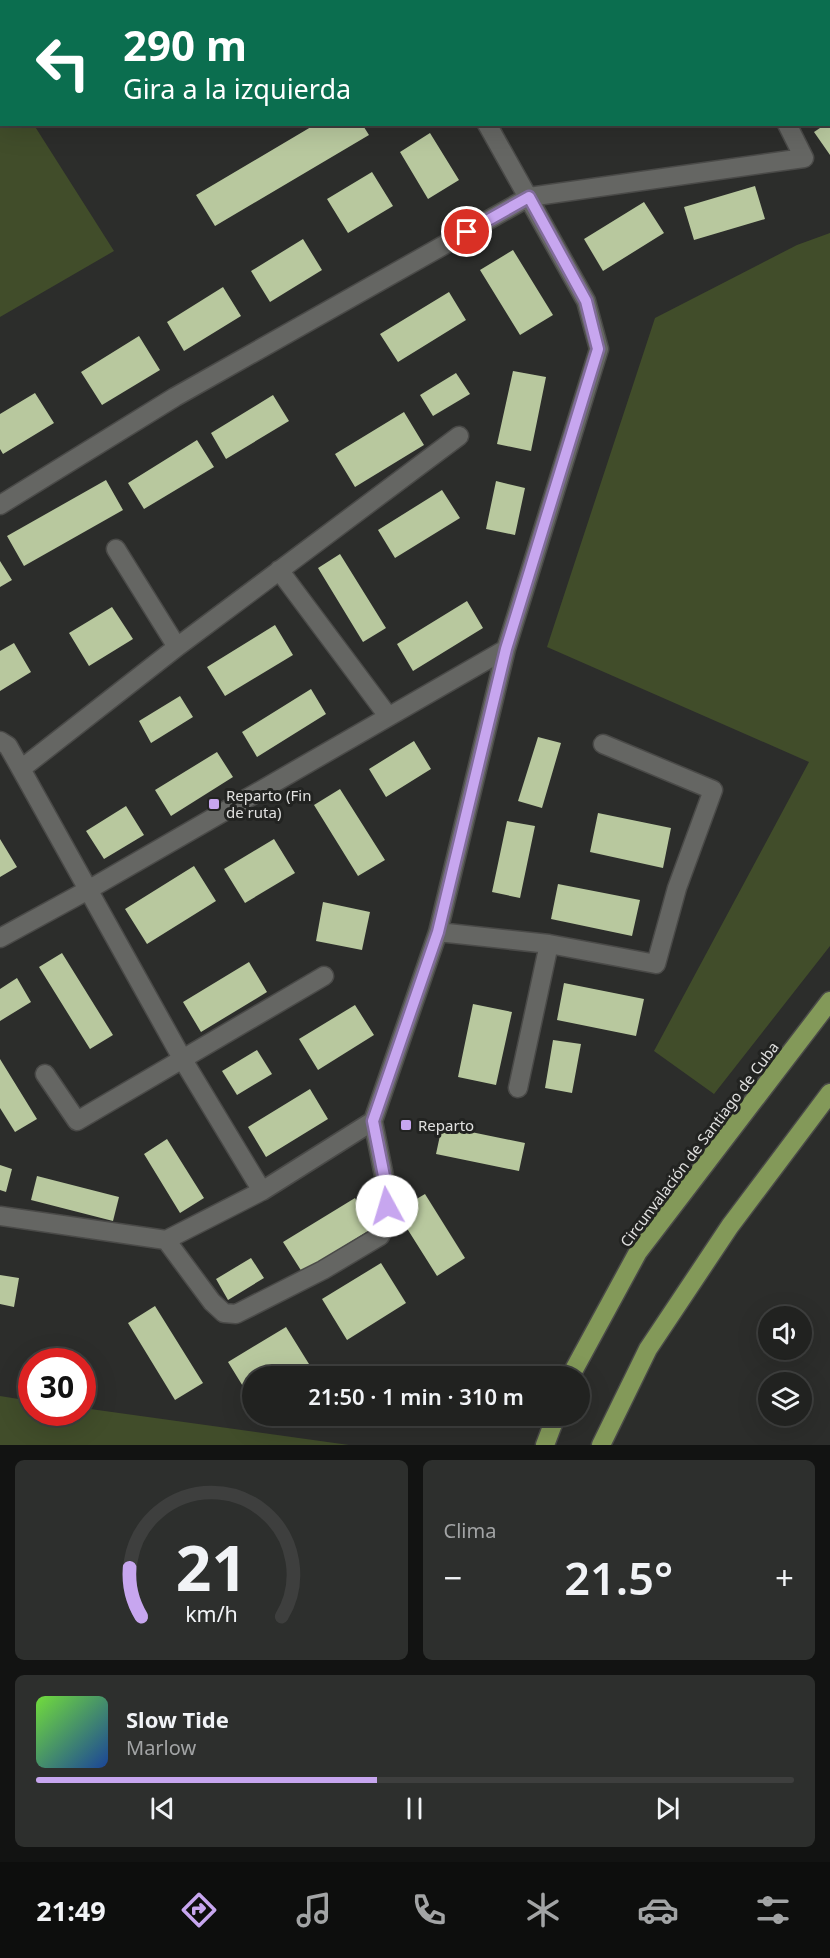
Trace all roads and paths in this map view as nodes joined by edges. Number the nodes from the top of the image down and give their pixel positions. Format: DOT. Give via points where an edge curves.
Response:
graph roads {
  1 [pos="488,126"];
  2 [pos="788,126"];
  3 [pos="529,197"];
  4 [pos="459,436"];
  5 [pos="0,505"];
  6 [pos="116,549"];
  7 [pos="279,570"];
  8 [pos="177,647"];
  9 [pos="506,649"];
  10 [pos="388,716"];
  11 [pos="0,741"];
  12 [pos="603,744"];
  13 [pos="21,769"];
  14 [pos="88,890"];
  15 [pos="438,932"];
  16 [pos="0,938"];
  17 [pos="549,944"];
  18 [pos="324,976"];
  19 [pos="830,1001"];
  20 [pos="183,1060"];
  21 [pos="45,1074"];
  22 [pos="518,1088"];
  23 [pos="830,1093"];
  24 [pos="373,1121"];
  25 [pos="262,1191"];
  26 [pos="0,1215"];
  27 [pos="166,1240"];
  28 [pos="576,1366"];
  29 [pos="552,1426"];
  30 [pos="545,1445"];
  31 [pos="601,1445"];
  1 -- 3 [label="street"];
  2 -- 3 [label="street" via="804,158"];
  3 -- 5 [label="street" via="175,398"];
  3 -- 9 [label="street" via="586,301 598,349"];
  4 -- 7 [label="street"];
  6 -- 8 [label="street"];
  7 -- 8 [label="street"];
  7 -- 10 [label="street"];
  8 -- 13 [label="street"];
  9 -- 10 [label="street"];
  9 -- 15 [label="street"];
  10 -- 14 [label="street"];
  11 -- 13 [label="street" via="8,746"];
  12 -- 17 [label="street" via="713,790 677,888 656,964"];
  13 -- 14 [label="street"];
  14 -- 16 [label="street"];
  14 -- 20 [label="street"];
  15 -- 17 [label="street"];
  15 -- 24 [label="street"];
  17 -- 22 [label="street"];
  18 -- 20 [label="street"];
  19 -- 28 [label="highway, Circunvalación de Santiago de Cuba" via="638,1252"];
  20 -- 21 [label="street" via="77,1121"];
  20 -- 25 [label="street"];
  23 -- 31 [label="highway" via="730,1226 648,1349"];
  24 -- 25 [label="street"];
  24 -- 27 [label="street" via="387,1191 387,1220 380,1236 323,1270 236,1314 224,1313"];
  25 -- 27 [label="street"];
  26 -- 27 [label="street"];
  29 -- 30 [label="highway"];
}
